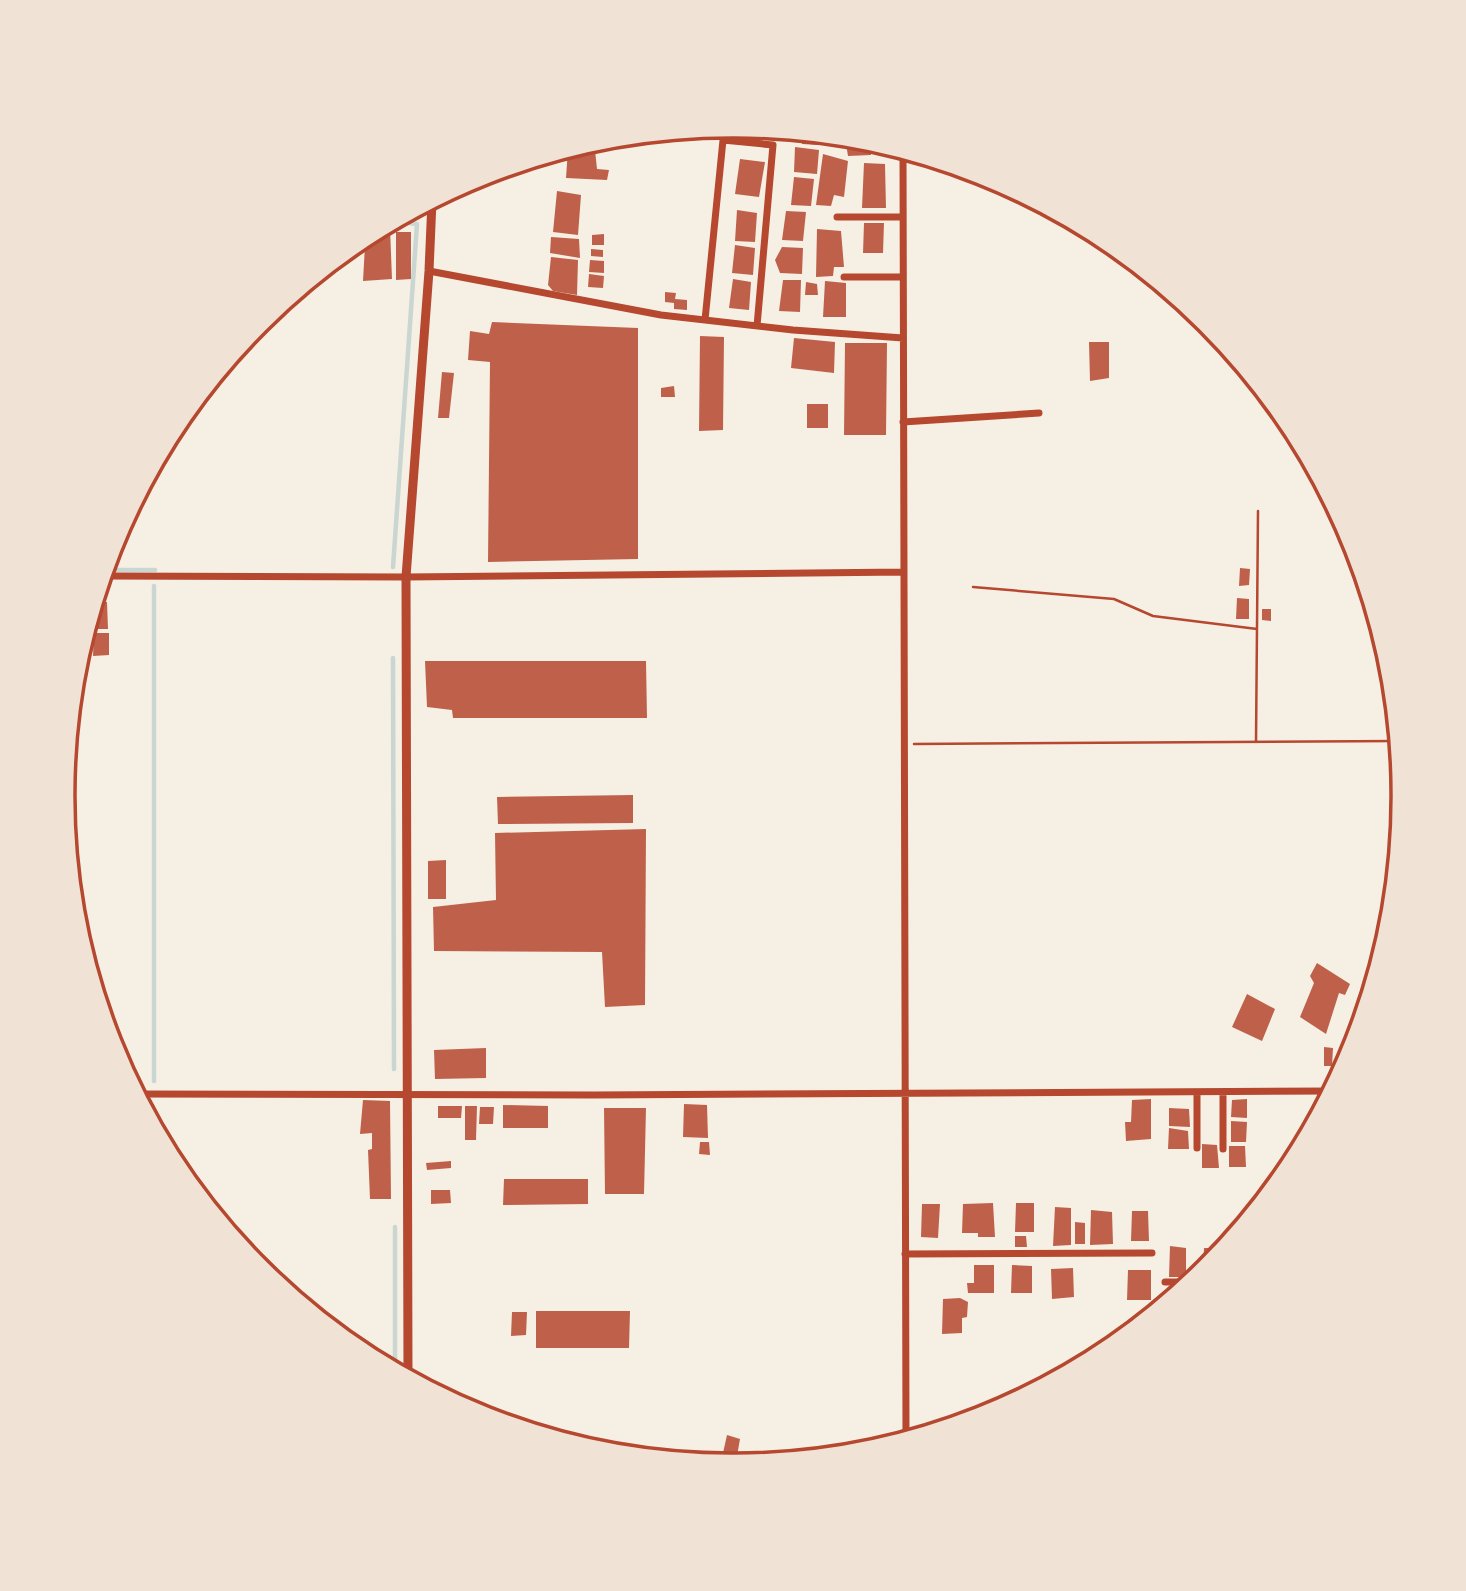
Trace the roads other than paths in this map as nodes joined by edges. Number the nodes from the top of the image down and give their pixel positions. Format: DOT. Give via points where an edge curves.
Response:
graph roads {
  1 [pos="903,160"];
  2 [pos="432,212"];
  3 [pos="837,217"];
  4 [pos="903,217"];
  5 [pos="429,271"];
  6 [pos="844,277"];
  7 [pos="903,277"];
  8 [pos="705,320"];
  9 [pos="757,326"];
  10 [pos="903,338"];
  11 [pos="1039,413"];
  12 [pos="903,422"];
  13 [pos="904,572"];
  14 [pos="113,576"];
  15 [pos="406,577"];
  16 [pos="1320,1091"];
  17 [pos="1197,1092"];
  18 [pos="1223,1092"];
  19 [pos="147,1094"];
  20 [pos="407,1094"];
  21 [pos="906,1094"];
  22 [pos="1197,1148"];
  23 [pos="1223,1149"];
  24 [pos="905,1254"];
  25 [pos="1152,1254"];
  26 [pos="1165,1282"];
  27 [pos="1176,1282"];
  28 [pos="408,1367"];
  29 [pos="905,1430"];
  1 -- 4 [label="street"];
  2 -- 5 [label="street"];
  3 -- 4 [label="street"];
  4 -- 7 [label="street"];
  5 -- 8 [label="street"];
  5 -- 15 [label="street"];
  6 -- 7 [label="street"];
  7 -- 10 [label="street"];
  8 -- 9 [label="street"];
  8 -- 9 [label="street" via="723,140 773,145"];
  9 -- 10 [label="street"];
  10 -- 12 [label="street"];
  11 -- 12 [label="street"];
  12 -- 13 [label="street"];
  13 -- 15 [label="street"];
  13 -- 21 [label="street"];
  14 -- 15 [label="street"];
  15 -- 20 [label="street"];
  16 -- 18 [label="street"];
  17 -- 18 [label="street"];
  17 -- 21 [label="street"];
  17 -- 22 [label="street"];
  18 -- 23 [label="street"];
  19 -- 20 [label="street"];
  20 -- 21 [label="street"];
  20 -- 28 [label="street"];
  21 -- 24 [label="street"];
  24 -- 25 [label="street"];
  24 -- 29 [label="street"];
  26 -- 27 [label="street"];
}
